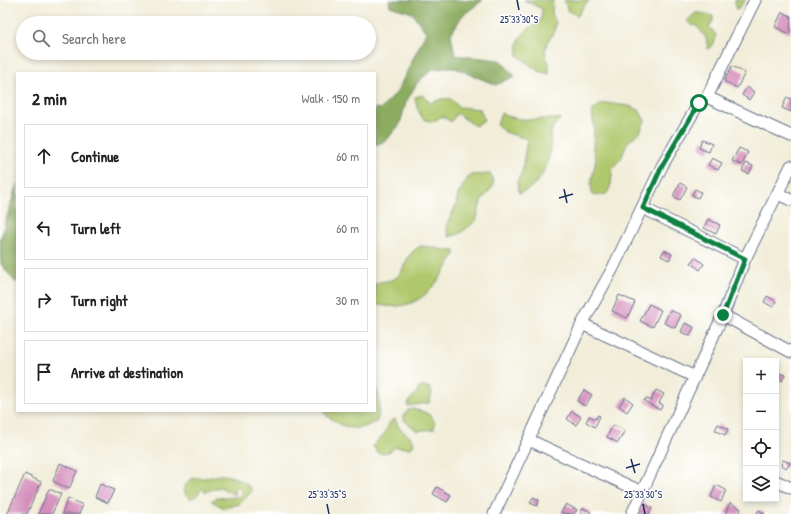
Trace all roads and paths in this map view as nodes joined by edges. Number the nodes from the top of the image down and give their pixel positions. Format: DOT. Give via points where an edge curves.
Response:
graph roads {
  1 [pos="755,0"];
  2 [pos="707,97"];
  3 [pos="791,136"];
  4 [pos="791,166"];
  5 [pos="778,194"];
  6 [pos="791,200"];
  7 [pos="643,208"];
  8 [pos="745,259"];
  9 [pos="723,315"];
  10 [pos="582,324"];
  11 [pos="791,352"];
  12 [pos="694,377"];
  13 [pos="529,440"];
  14 [pos="779,482"];
  15 [pos="791,488"];
  16 [pos="642,492"];
  17 [pos="494,514"];
  18 [pos="632,514"];
  1 -- 2 [label="street"];
  2 -- 3 [label="street"];
  2 -- 7 [label="street" via="699,103 662,166"];
  4 -- 5 [label="street"];
  5 -- 6 [label="street"];
  5 -- 8 [label="street"];
  7 -- 8 [label="street"];
  7 -- 10 [label="street"];
  8 -- 9 [label="street"];
  9 -- 11 [label="street"];
  9 -- 12 [label="street"];
  10 -- 12 [label="street"];
  10 -- 13 [label="street"];
  12 -- 16 [label="street"];
  13 -- 16 [label="street"];
  13 -- 17 [label="street"];
  14 -- 15 [label="street"];
  16 -- 18 [label="street"];
}
